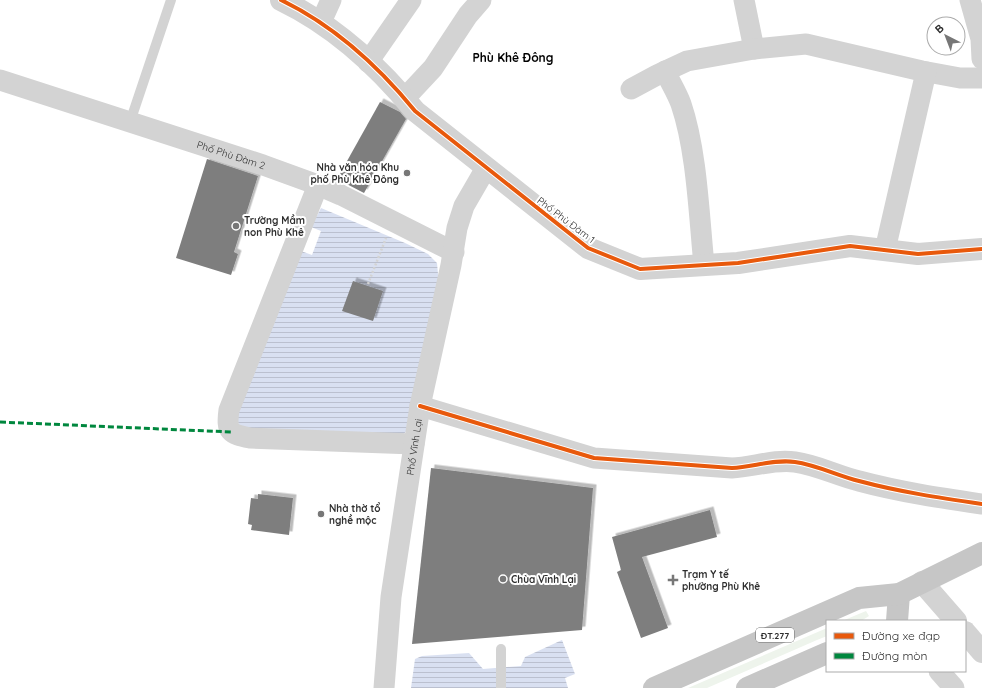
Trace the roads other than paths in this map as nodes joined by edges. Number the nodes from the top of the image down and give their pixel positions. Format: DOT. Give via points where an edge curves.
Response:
graph roads {
  1 [pos="171,0"];
  2 [pos="282,0"];
  3 [pos="331,0"];
  4 [pos="411,0"];
  5 [pos="481,0"];
  6 [pos="744,0"];
  7 [pos="970,0"];
  8 [pos="321,22"];
  9 [pos="754,49"];
  10 [pos="982,59"];
  11 [pos="368,62"];
  12 [pos="665,71"];
  13 [pos="926,72"];
  14 [pos="982,78"];
  15 [pos="0,80"];
  16 [pos="631,89"];
  17 [pos="405,98"];
  18 [pos="130,122"];
  19 [pos="486,168"];
  20 [pos="318,185"];
  21 [pos="982,249"];
  22 [pos="885,250"];
  23 [pos="454,252"];
  24 [pos="704,265"];
  25 [pos="420,406"];
  26 [pos="414,444"];
  27 [pos="982,504"];
  28 [pos="982,553"];
  29 [pos="922,582"];
  30 [pos="900,594"];
  31 [pos="897,620"];
  32 [pos="955,620"];
  33 [pos="966,633"];
  34 [pos="501,649"];
  35 [pos="982,652"];
  36 [pos="826,653"];
  37 [pos="940,672"];
  38 [pos="384,688"];
  39 [pos="501,688"];
  40 [pos="654,688"];
  41 [pos="746,688"];
  42 [pos="954,688"];
  1 -- 18 [label="lane"];
  2 -- 8 [label="street, Phố Phù Đàm 1"];
  3 -- 8 [label="street"];
  4 -- 11 [label="street"];
  5 -- 17 [label="street" via="433,68"];
  6 -- 9 [label="street"];
  7 -- 10 [label="street" via="981,39"];
  8 -- 11 [label="street, Phố Phù Đàm 1"];
  9 -- 12 [label="street" via="687,61"];
  9 -- 13 [label="street" via="806,44"];
  11 -- 17 [label="street, Phố Phù Đàm 1"];
  12 -- 16 [label="street"];
  12 -- 24 [label="street" via="681,104 687,127"];
  13 -- 14 [label="street" via="960,78"];
  13 -- 22 [label="street"];
  15 -- 18 [label="street, Phố Phù Đàm 2"];
  17 -- 19 [label="street, Phố Phù Đàm 1" via="415,111"];
  18 -- 20 [label="street, Phố Phù Đàm 2"];
  19 -- 23 [label="street, Phố Vĩnh Lại" via="464,206 457,228"];
  19 -- 24 [label="street, Phố Phù Đàm 1" via="588,248 640,269"];
  20 -- 23 [label="street, Phố Phù Đàm 2"];
  20 -- 26 [label="street" via="229,410 228,426 236,436 250,438"];
  21 -- 22 [label="street, Phố Phù Đàm 1" via="918,254"];
  22 -- 24 [label="street, Phố Phù Đàm 1" via="850,246 738,263"];
  23 -- 25 [label="street, Phố Vĩnh Lại"];
  25 -- 26 [label="street, Phố Vĩnh Lại"];
  25 -- 27 [label="street" via="594,458 732,468 796,462 888,488"];
  26 -- 38 [label="street, Phố Vĩnh Lại" via="392,597"];
  28 -- 29 [label="main road, ĐT.277"];
  29 -- 30 [label="main road, ĐT.277"];
  29 -- 32 [label="street"];
  30 -- 31 [label="main road"];
  30 -- 40 [label="main road, ĐT.277" via="859,598"];
  33 -- 35 [label="street"];
  34 -- 39 [label="lane"];
  36 -- 41 [label="main road"];
  37 -- 42 [label="street"];
}
